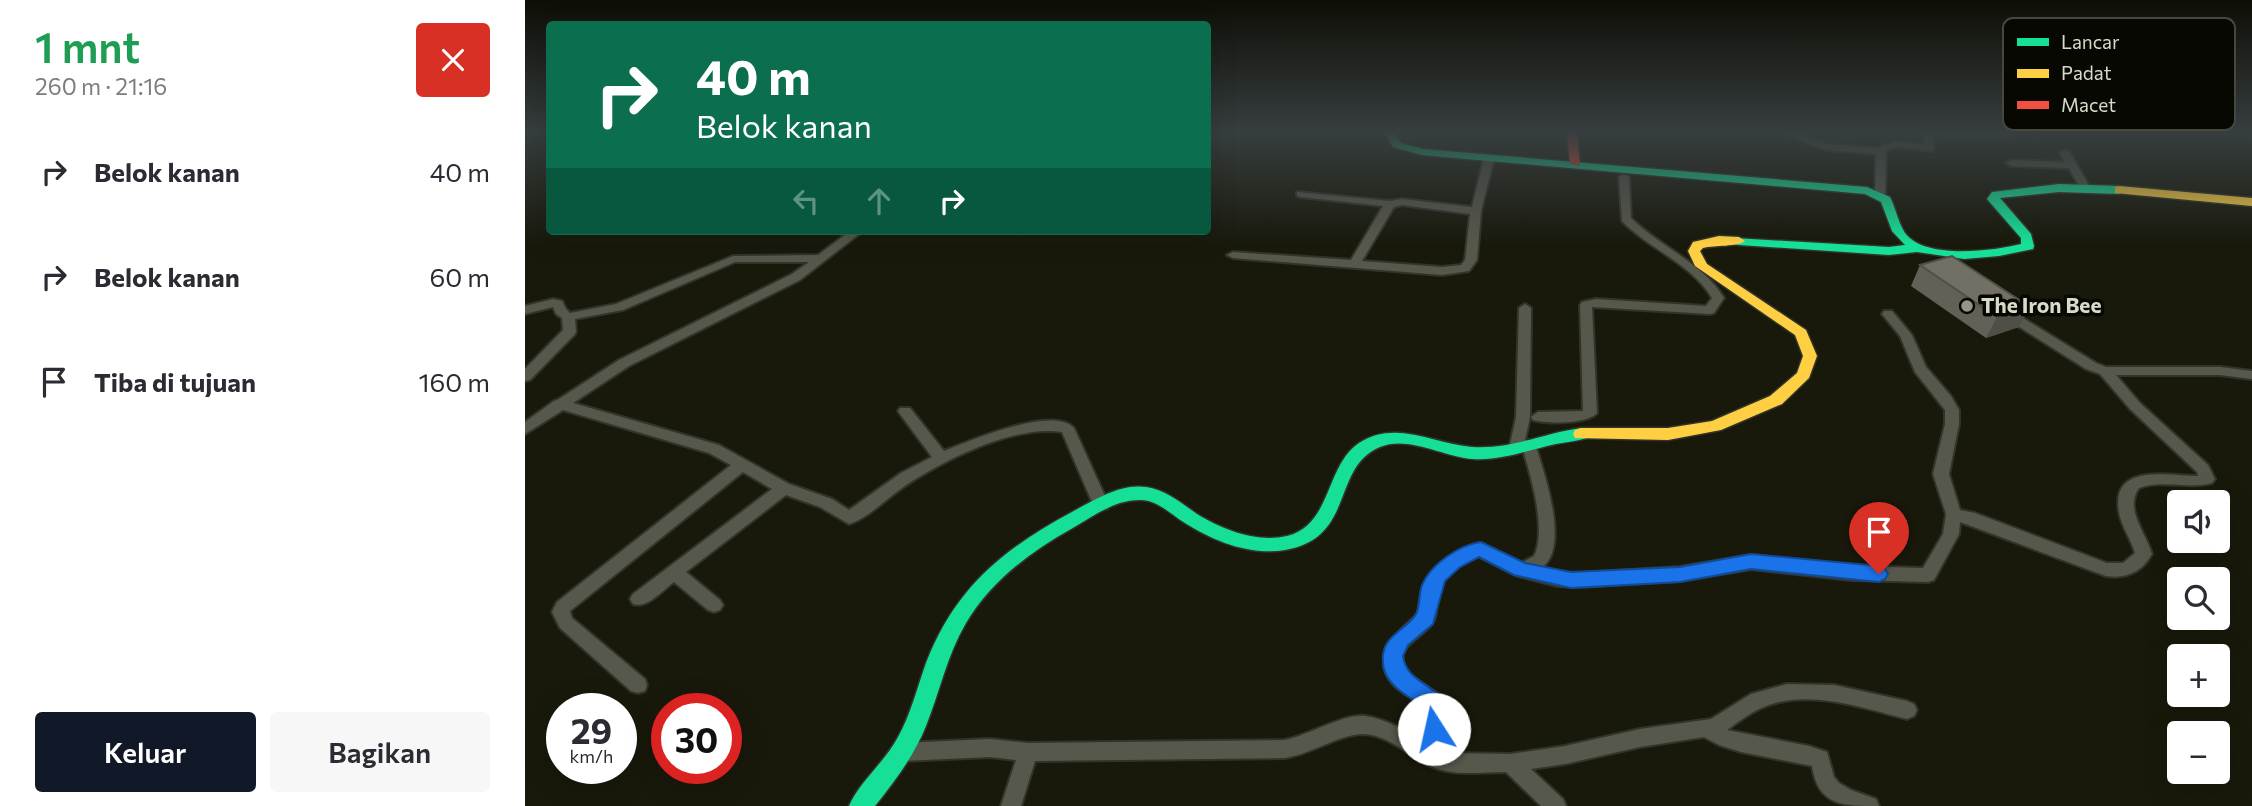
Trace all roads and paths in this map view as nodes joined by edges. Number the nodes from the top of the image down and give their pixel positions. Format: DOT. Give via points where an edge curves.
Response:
graph roads {
  1 [pos="1486,170"];
  2 [pos="1639,170"];
  3 [pos="1879,170"];
  4 [pos="2075,170"];
  5 [pos="1623,177"];
  6 [pos="2086,189"];
  7 [pos="1301,194"];
  8 [pos="1880,195"];
  9 [pos="2252,202"];
  10 [pos="1390,204"];
  11 [pos="1476,211"];
  12 [pos="852,235"];
  13 [pos="1916,247"];
  14 [pos="1935,253"];
  15 [pos="1233,255"];
  16 [pos="820,258"];
  17 [pos="1696,258"];
  18 [pos="1678,261"];
  19 [pos="1355,263"];
  20 [pos="1946,272"];
  21 [pos="1990,302"];
  22 [pos="1525,308"];
  23 [pos="525,310"];
  24 [pos="1888,314"];
  25 [pos="568,317"];
  26 [pos="2105,371"];
  27 [pos="2252,375"];
  28 [pos="525,377"];
  29 [pos="559,404"];
  30 [pos="905,411"];
  31 [pos="1538,416"];
  32 [pos="525,429"];
  33 [pos="1522,447"];
  34 [pos="941,458"];
  35 [pos="743,464"];
  36 [pos="784,488"];
  37 [pos="1101,505"];
  38 [pos="1954,515"];
  39 [pos="1521,569"];
  40 [pos="673,571"];
  41 [pos="639,599"];
  42 [pos="714,605"];
  43 [pos="638,685"];
  44 [pos="1907,710"];
  45 [pos="1708,728"];
  46 [pos="902,752"];
  47 [pos="1028,752"];
  48 [pos="1446,762"];
  49 [pos="1510,763"];
  50 [pos="861,806"];
  51 [pos="1011,806"];
  52 [pos="1556,806"];
  53 [pos="1868,806"];
  1 -- 11 [label="street"];
  2 -- 8 [label="street"];
  3 -- 8 [label="street"];
  4 -- 6 [label="street"];
  5 -- 18 [label="street" via="1626,219"];
  6 -- 9 [label="street"];
  6 -- 14 [label="street" via="2046,187 1996,195 1996,204 2029,240 2028,246"];
  7 -- 10 [label="street"];
  8 -- 13 [label="street" via="1901,235"];
  10 -- 11 [label="street"];
  10 -- 19 [label="street"];
  11 -- 19 [label="street" via="1471,260 1465,268 1442,271"];
  12 -- 16 [label="street"];
  13 -- 14 [label="street"];
  13 -- 17 [label="street" via="1889,251 1719,240 1698,245"];
  14 -- 20 [label="street"];
  15 -- 19 [label="street"];
  16 -- 25 [label="street" via="733,259 619,307"];
  16 -- 29 [label="street" via="796,277 624,363"];
  17 -- 18 [label="street"];
  17 -- 33 [label="street" via="1801,333 1810,357 1797,384 1754,411 1705,430 1649,435 1578,433"];
  18 -- 31 [label="street" via="1715,289 1714,307 1702,311 1586,305 1590,413"];
  21 -- 26 [label="street"];
  22 -- 33 [label="street"];
  23 -- 25 [label="street" via="558,304"];
  24 -- 38 [label="street" via="1906,335 1923,374 1952,410 1941,474"];
  25 -- 28 [label="street" via="570,331"];
  26 -- 27 [label="street"];
  26 -- 38 [label="street" via="2207,476 2194,482 2150,478 2131,489 2126,508 2144,554 2137,563 2126,570 2113,570"];
  29 -- 32 [label="street"];
  29 -- 35 [label="street" via="714,449"];
  30 -- 34 [label="street"];
  33 -- 37 [label="street" via="1475,453 1414,440 1376,441 1350,463 1321,526 1290,543 1228,537 1144,493"];
  33 -- 39 [label="street" via="1539,479 1545,548 1541,561"];
  34 -- 36 [label="street" via="849,518 826,503"];
  34 -- 37 [label="street" via="1013,432 1057,424 1067,428"];
  35 -- 36 [label="street"];
  35 -- 43 [label="street" via="563,607 566,622"];
  36 -- 40 [label="street"];
  37 -- 46 [label="street" via="1013,558 972,597 953,627"];
  38 -- 39 [label="street" via="1951,534 1928,575 1851,573 1751,562 1680,574 1571,580"];
  39 -- 48 [label="street" via="1481,550 1464,555 1438,575 1431,587 1426,618 1395,649 1395,671 1437,708 1435,737"];
  40 -- 41 [label="street"];
  40 -- 42 [label="street"];
  44 -- 45 [label="street" via="1834,693 1787,692 1758,699"];
  45 -- 49 [label="street"];
  45 -- 53 [label="street" via="1714,736 1731,741 1804,752 1820,759 1829,787"];
  46 -- 47 [label="street" via="990,748"];
  46 -- 50 [label="street"];
  47 -- 48 [label="street" via="1285,749 1365,725"];
  47 -- 51 [label="street"];
  48 -- 49 [label="street"];
  49 -- 52 [label="street"];
}
